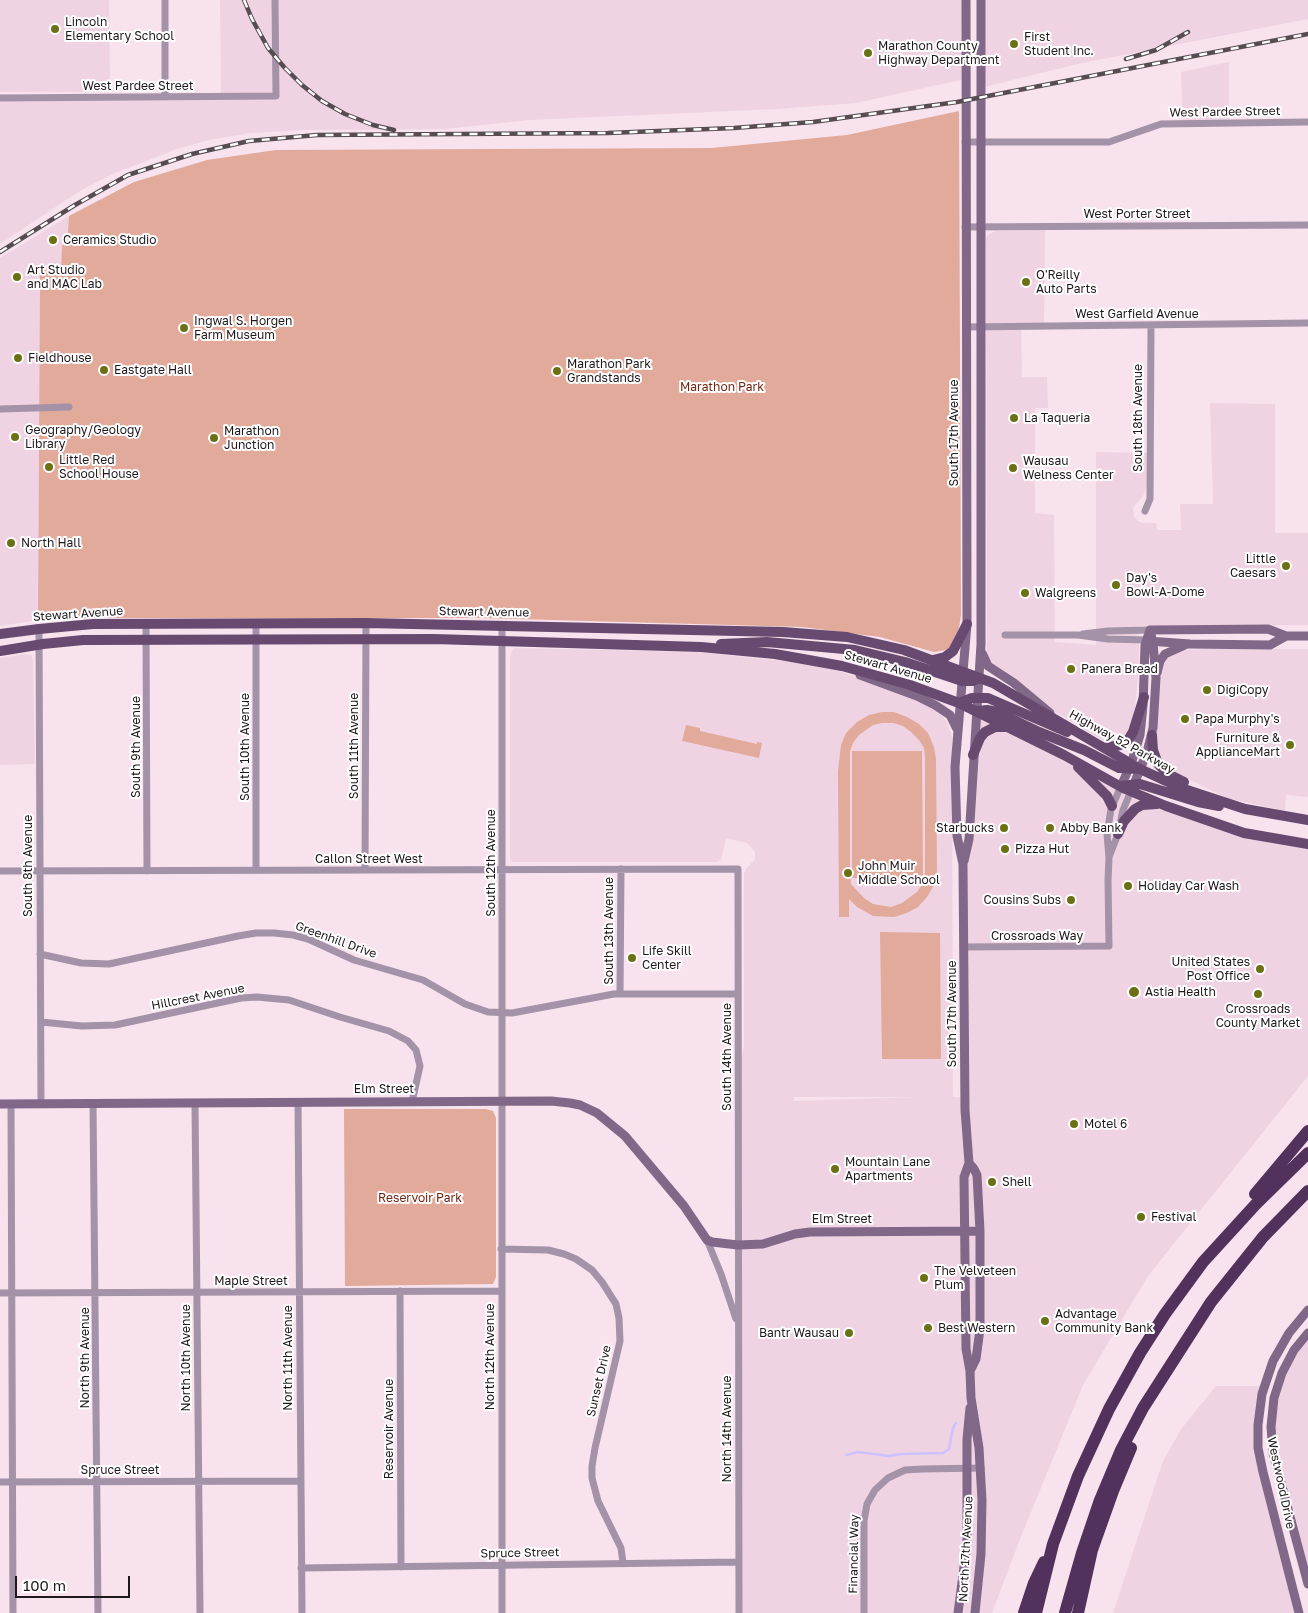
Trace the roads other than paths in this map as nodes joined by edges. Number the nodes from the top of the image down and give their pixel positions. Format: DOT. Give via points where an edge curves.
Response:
graph roads {
  1 [pos="165,0"];
  2 [pos="275,0"];
  3 [pos="966,0"];
  4 [pos="981,0"];
  5 [pos="165,97"];
  6 [pos="0,98"];
  7 [pos="1308,122"];
  8 [pos="965,142"];
  9 [pos="980,142"];
  10 [pos="1308,225"];
  11 [pos="980,226"];
  12 [pos="966,227"];
  13 [pos="1308,323"];
  14 [pos="1151,325"];
  15 [pos="966,327"];
  16 [pos="980,327"];
  17 [pos="69,408"];
  18 [pos="0,409"];
  19 [pos="1146,511"];
  20 [pos="366,622"];
  21 [pos="146,623"];
  22 [pos="256,623"];
  23 [pos="966,624"];
  24 [pos="502,625"];
  25 [pos="38,628"];
  26 [pos="1150,630"];
  27 [pos="0,634"];
  28 [pos="1005,635"];
  29 [pos="1078,635"];
  30 [pos="1286,636"];
  31 [pos="1308,636"];
  32 [pos="146,639"];
  33 [pos="256,639"];
  34 [pos="366,639"];
  35 [pos="502,640"];
  36 [pos="1149,641"];
  37 [pos="38,644"];
  38 [pos="981,644"];
  39 [pos="1190,644"];
  40 [pos="700,647"];
  41 [pos="0,651"];
  42 [pos="934,660"];
  43 [pos="842,666"];
  44 [pos="962,676"];
  45 [pos="979,678"];
  46 [pos="1156,678"];
  47 [pos="1144,697"];
  48 [pos="978,698"];
  49 [pos="959,703"];
  50 [pos="977,712"];
  51 [pos="1061,723"];
  52 [pos="1010,728"];
  53 [pos="958,731"];
  54 [pos="1152,735"];
  55 [pos="1084,737"];
  56 [pos="1105,748"];
  57 [pos="973,755"];
  58 [pos="1064,755"];
  59 [pos="1134,767"];
  60 [pos="1121,786"];
  61 [pos="1132,787"];
  62 [pos="1219,801"];
  63 [pos="1158,804"];
  64 [pos="1112,806"];
  65 [pos="1239,807"];
  66 [pos="1308,820"];
  67 [pos="1118,834"];
  68 [pos="1308,844"];
  69 [pos="1109,858"];
  70 [pos="964,864"];
  71 [pos="502,869"];
  72 [pos="621,869"];
  73 [pos="738,869"];
  74 [pos="256,870"];
  75 [pos="365,870"];
  76 [pos="39,871"];
  77 [pos="147,871"];
  78 [pos="0,872"];
  79 [pos="964,947"];
  80 [pos="40,954"];
  81 [pos="620,994"];
  82 [pos="738,994"];
  83 [pos="502,1013"];
  84 [pos="41,1022"];
  85 [pos="298,1102"];
  86 [pos="412,1102"];
  87 [pos="502,1102"];
  88 [pos="93,1103"];
  89 [pos="195,1103"];
  90 [pos="0,1104"];
  91 [pos="11,1104"];
  92 [pos="41,1104"];
  93 [pos="1308,1131"];
  94 [pos="1308,1153"];
  95 [pos="969,1163"];
  96 [pos="1308,1191"];
  97 [pos="1308,1200"];
  98 [pos="980,1231"];
  99 [pos="966,1232"];
  100 [pos="707,1240"];
  101 [pos="738,1245"];
  102 [pos="501,1249"];
  103 [pos="1203,1262"];
  104 [pos="1239,1267"];
  105 [pos="400,1291"];
  106 [pos="501,1291"];
  107 [pos="197,1292"];
  108 [pos="299,1292"];
  109 [pos="0,1293"];
  110 [pos="12,1293"];
  111 [pos="96,1293"];
  112 [pos="1308,1310"];
  113 [pos="738,1324"];
  114 [pos="1308,1333"];
  115 [pos="970,1371"];
  116 [pos="1157,1386"];
  117 [pos="971,1398"];
  118 [pos="967,1468"];
  119 [pos="981,1468"];
  120 [pos="97,1481"];
  121 [pos="198,1481"];
  122 [pos="300,1481"];
  123 [pos="0,1482"];
  124 [pos="13,1482"];
  125 [pos="1051,1552"];
  126 [pos="738,1562"];
  127 [pos="624,1563"];
  128 [pos="501,1565"];
  129 [pos="401,1566"];
  130 [pos="301,1568"];
  131 [pos="1308,1584"];
  132 [pos="13,1613"];
  133 [pos="98,1613"];
  134 [pos="200,1613"];
  135 [pos="302,1613"];
  136 [pos="502,1613"];
  137 [pos="739,1613"];
  138 [pos="864,1613"];
  139 [pos="958,1613"];
  140 [pos="975,1613"];
  141 [pos="1024,1613"];
  142 [pos="1036,1613"];
  143 [pos="1065,1613"];
  144 [pos="1078,1613"];
  145 [pos="1299,1613"];
  1 -- 5 [label="street"];
  2 -- 5 [label="street, West Pardee Street" via="276,96"];
  3 -- 8 [label="main road, South 17th Avenue"];
  4 -- 9 [label="main road, South 17th Avenue"];
  5 -- 6 [label="street, West Pardee Street"];
  7 -- 9 [label="street, West Pardee Street" via="1160,124 1108,142"];
  8 -- 9 [label="street, West Pardee Street"];
  8 -- 12 [label="main road, South 17th Avenue"];
  9 -- 11 [label="main road, South 17th Avenue"];
  10 -- 11 [label="street, West Porter Street"];
  11 -- 12 [label="street, West Porter Street"];
  11 -- 16 [label="main road, South 17th Avenue"];
  12 -- 15 [label="main road, South 17th Avenue"];
  13 -- 14 [label="street, West Garfield Avenue"];
  14 -- 16 [label="street, West Garfield Avenue"];
  14 -- 19 [label="street, South 18th Avenue" via="1150,499"];
  15 -- 16 [label="street, West Garfield Avenue"];
  15 -- 23 [label="main road, South 17th Avenue"];
  16 -- 38 [label="main road, South 17th Avenue"];
  17 -- 18 [label="street"];
  20 -- 22 [label="main road, Stewart Avenue"];
  20 -- 24 [label="main road, Stewart Avenue"];
  20 -- 34 [label="street, South 11th Avenue"];
  21 -- 22 [label="main road, Stewart Avenue"];
  21 -- 25 [label="main road, Stewart Avenue"];
  21 -- 32 [label="street, South 9th Avenue"];
  22 -- 33 [label="street, South 10th Avenue"];
  23 -- 42 [label="main road" via="953,651"];
  23 -- 44 [label="main road, South 17th Avenue"];
  24 -- 35 [label="street, South 12th Avenue"];
  24 -- 42 [label="main road, Stewart Avenue" via="816,634 886,644"];
  25 -- 27 [label="main road, Stewart Avenue"];
  25 -- 37 [label="street, South 8th Avenue"];
  26 -- 29 [label="street"];
  26 -- 30 [label="main road" via="1268,630"];
  26 -- 36 [label="main road"];
  28 -- 29 [label="street"];
  29 -- 36 [label="street"];
  30 -- 31 [label="main road"];
  30 -- 39 [label="main road" via="1270,644"];
  32 -- 33 [label="main road, Stewart Avenue"];
  32 -- 37 [label="main road, Stewart Avenue"];
  32 -- 77 [label="street, South 9th Avenue"];
  33 -- 34 [label="main road, Stewart Avenue"];
  33 -- 74 [label="street, South 10th Avenue"];
  34 -- 35 [label="main road, Stewart Avenue"];
  34 -- 75 [label="street, South 11th Avenue"];
  35 -- 40 [label="main road, Stewart Avenue"];
  35 -- 71 [label="street, South 12th Avenue"];
  36 -- 39 [label="main road"];
  36 -- 46 [label="main road"];
  36 -- 47 [label="main road"];
  37 -- 41 [label="main road, Stewart Avenue"];
  37 -- 76 [label="street, South 8th Avenue"];
  38 -- 45 [label="main road, South 17th Avenue"];
  38 -- 51 [label="main road" via="988,666 1029,694"];
  39 -- 46 [label="main road" via="1165,654"];
  40 -- 43 [label="main road, Stewart Avenue" via="774,654"];
  40 -- 44 [label="main road" via="750,642 855,650"];
  42 -- 44 [label="main road, Stewart Avenue"];
  43 -- 49 [label="main road, Stewart Avenue"];
  43 -- 53 [label="main road" via="935,705 951,717"];
  44 -- 45 [label="main road, Highway 52 Parkway"];
  44 -- 49 [label="main road, South 17th Avenue"];
  45 -- 48 [label="main road, South 17th Avenue"];
  45 -- 51 [label="main road, Highway 52 Parkway" via="1003,688"];
  46 -- 54 [label="main road"];
  47 -- 56 [label="main road" via="1128,740"];
  47 -- 59 [label="main road"];
  48 -- 49 [label="main road"];
  48 -- 50 [label="main road, South 17th Avenue"];
  48 -- 55 [label="main road" via="990,699"];
  49 -- 50 [label="main road"];
  49 -- 53 [label="main road, South 17th Avenue"];
  50 -- 52 [label="main road"];
  50 -- 57 [label="main road, South 17th Avenue"];
  50 -- 59 [label="main road" via="994,711 1119,768"];
  51 -- 55 [label="main road, Highway 52 Parkway"];
  52 -- 57 [label="main road" via="995,727 984,732"];
  52 -- 58 [label="main road"];
  53 -- 70 [label="main road, South 17th Avenue" via="957,836"];
  54 -- 59 [label="main road" via="1148,752"];
  54 -- 62 [label="main road" via="1155,756 1164,770"];
  55 -- 56 [label="main road, Highway 52 Parkway"];
  56 -- 59 [label="main road, Highway 52 Parkway"];
  57 -- 70 [label="main road, South 17th Avenue" via="969,839"];
  58 -- 60 [label="main road"];
  58 -- 64 [label="main road" via="1102,790"];
  59 -- 60 [label="main road"];
  59 -- 61 [label="main road"];
  59 -- 62 [label="main road, Highway 52 Parkway"];
  60 -- 61 [label="main road"];
  60 -- 64 [label="street"];
  61 -- 63 [label="main road"];
  61 -- 65 [label="main road" via="1142,784 1204,804"];
  61 -- 67 [label="street"];
  62 -- 65 [label="main road, Highway 52 Parkway"];
  63 -- 67 [label="main road" via="1135,809"];
  63 -- 68 [label="main road" via="1244,833"];
  64 -- 69 [label="street" via="1107,834"];
  65 -- 66 [label="main road, Highway 52 Parkway"];
  67 -- 69 [label="street"];
  69 -- 79 [label="street, Crossroads Way" via="1109,946"];
  70 -- 79 [label="main road, South 17th Avenue"];
  71 -- 72 [label="street, Callon Street West"];
  71 -- 75 [label="street, Callon Street West"];
  71 -- 83 [label="street, South 12th Avenue"];
  72 -- 73 [label="street, Callon Street West"];
  72 -- 81 [label="street, South 13th Avenue"];
  73 -- 82 [label="street, South 14th Avenue"];
  74 -- 75 [label="street, Callon Street West"];
  74 -- 77 [label="street, Callon Street West"];
  76 -- 77 [label="street, Callon Street West"];
  76 -- 78 [label="street, Callon Street West"];
  76 -- 80 [label="street, South 8th Avenue"];
  79 -- 95 [label="main road, South 17th Avenue" via="965,1110"];
  80 -- 83 [label="street, Greenhill Drive" via="81,964 110,964 238,936 274,933 308,939 354,960 408,974 475,1008"];
  80 -- 84 [label="street, South 8th Avenue"];
  81 -- 82 [label="street, Greenhill Drive"];
  81 -- 83 [label="street, Greenhill Drive"];
  82 -- 101 [label="street, South 14th Avenue"];
  83 -- 87 [label="street, South 12th Avenue"];
  84 -- 86 [label="street, Hillcrest Avenue" via="115,1026 241,998 289,1000 389,1031 410,1042 417,1052 420,1066"];
  84 -- 92 [label="street, South 8th Avenue"];
  85 -- 86 [label="main road, Elm Street"];
  85 -- 89 [label="main road, Elm Street"];
  85 -- 108 [label="street, North 11th Avenue"];
  86 -- 87 [label="main road, Elm Street"];
  87 -- 100 [label="main road, Elm Street" via="570,1103 597,1113 625,1136 684,1206"];
  87 -- 102 [label="street, North 12th Avenue"];
  88 -- 89 [label="main road, Elm Street"];
  88 -- 92 [label="main road, Elm Street"];
  88 -- 111 [label="street, North 9th Avenue"];
  89 -- 107 [label="street, North 10th Avenue"];
  90 -- 91 [label="main road, Elm Street"];
  91 -- 92 [label="main road, Elm Street"];
  91 -- 110 [label="street"];
  93 -- 103 [label="highway" via="1222,1233"];
  94 -- 103 [label="highway"];
  95 -- 98 [label="main road, South 17th Avenue" via="976,1173"];
  95 -- 99 [label="main road, South 17th Avenue" via="964,1177"];
  96 -- 104 [label="highway"];
  97 -- 104 [label="highway"];
  98 -- 99 [label="main road, Elm Street"];
  98 -- 115 [label="main road, North 17th Avenue" via="980,1329 976,1359"];
  99 -- 101 [label="main road, Elm Street" via="810,1232 763,1244"];
  99 -- 115 [label="main road, North 17th Avenue" via="966,1342"];
  100 -- 101 [label="main road, Elm Street"];
  100 -- 113 [label="street, Elm Street"];
  101 -- 113 [label="street, North 14th Avenue"];
  102 -- 106 [label="street, North 12th Avenue"];
  102 -- 127 [label="street, Sunset Drive" via="548,1250 576,1259 592,1270 616,1304 620,1340 595,1448 592,1478"];
  103 -- 125 [label="highway" via="1154,1330 1113,1401 1081,1470"];
  104 -- 116 [label="highway" via="1204,1312"];
  105 -- 106 [label="street, Maple Street"];
  105 -- 108 [label="street, Maple Street"];
  105 -- 129 [label="street, Reservoir Avenue"];
  106 -- 128 [label="street, North 12th Avenue"];
  107 -- 108 [label="street, Maple Street"];
  107 -- 111 [label="street, Maple Street"];
  107 -- 121 [label="street, North 10th Avenue"];
  108 -- 122 [label="street, North 11th Avenue"];
  109 -- 110 [label="street, Maple Street"];
  110 -- 111 [label="street, Maple Street"];
  110 -- 124 [label="street"];
  111 -- 120 [label="street, North 9th Avenue"];
  112 -- 145 [label="main road, Westwood Drive" via="1288,1333 1273,1360 1262,1394 1258,1425 1263,1472"];
  113 -- 126 [label="street, North 14th Avenue"];
  114 -- 131 [label="main road, Westwood Drive" via="1282,1373 1274,1398 1271,1442"];
  115 -- 117 [label="main road, North 17th Avenue"];
  116 -- 143 [label="highway" via="1131,1429 1106,1483"];
  116 -- 144 [label="highway" via="1092,1550"];
  117 -- 118 [label="main road, North 17th Avenue"];
  117 -- 119 [label="main road, North 17th Avenue"];
  118 -- 119 [label="street, Financial Way"];
  118 -- 138 [label="street, Financial Way" via="905,1470 888,1478 875,1490 867,1504 864,1521"];
  118 -- 139 [label="main road, North 17th Avenue" via="966,1546"];
  119 -- 140 [label="main road, North 17th Avenue" via="982,1537"];
  120 -- 121 [label="street, Spruce Street"];
  120 -- 124 [label="street, Spruce Street"];
  120 -- 133 [label="street, North 9th Avenue"];
  121 -- 122 [label="street, Spruce Street"];
  121 -- 134 [label="street, North 10th Avenue"];
  122 -- 130 [label="street, North 11th Avenue"];
  123 -- 124 [label="street, Spruce Street"];
  124 -- 132 [label="street"];
  125 -- 141 [label="highway" via="1036,1577"];
  125 -- 142 [label="highway"];
  126 -- 127 [label="street, Spruce Street"];
  126 -- 137 [label="street, North 14th Avenue"];
  127 -- 128 [label="street, Spruce Street"];
  128 -- 129 [label="street, Spruce Street"];
  128 -- 136 [label="street, North 12th Avenue"];
  129 -- 130 [label="street, Spruce Street"];
  130 -- 135 [label="street, North 11th Avenue"];
}
